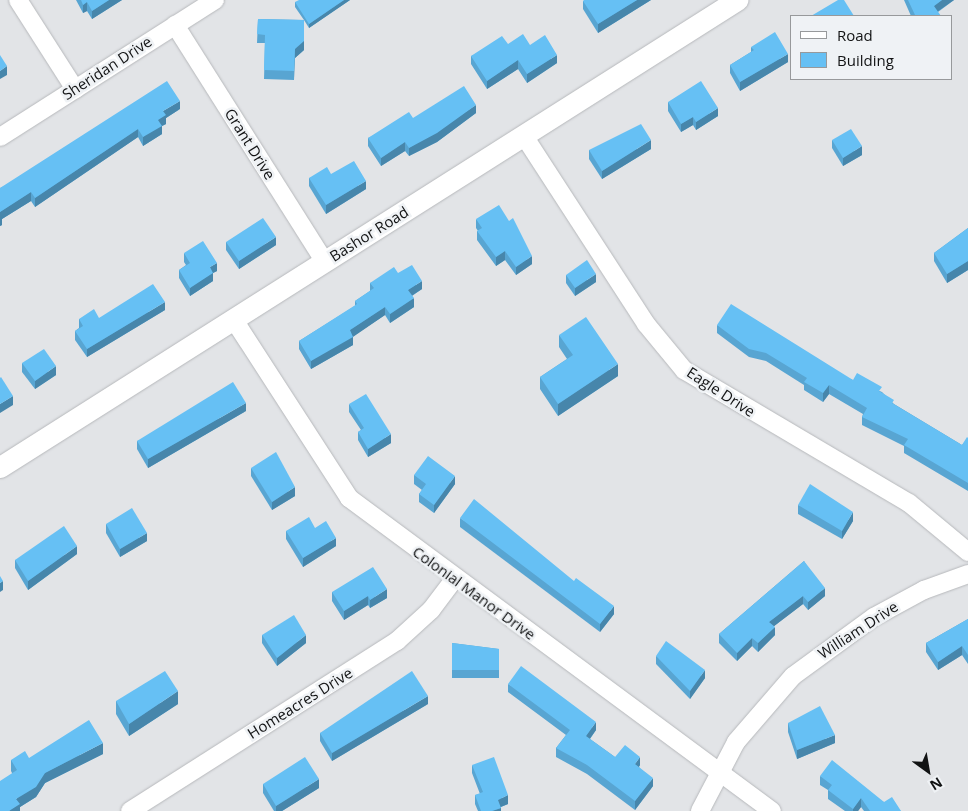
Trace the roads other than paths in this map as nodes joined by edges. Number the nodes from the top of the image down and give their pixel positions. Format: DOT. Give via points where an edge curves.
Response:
graph roads {
  1 [pos="18,0"];
  2 [pos="215,0"];
  3 [pos="737,0"];
  4 [pos="175,25"];
  5 [pos="75,89"];
  6 [pos="524,136"];
  7 [pos="0,137"];
  8 [pos="324,262"];
  9 [pos="234,320"];
  10 [pos="0,467"];
  11 [pos="968,552"];
  12 [pos="968,574"];
  13 [pos="454,579"];
  14 [pos="718,773"];
  15 [pos="130,811"];
  16 [pos="700,811"];
  17 [pos="772,811"];
  1 -- 5 [label="street"];
  2 -- 4 [label="street, Sheridan Drive"];
  3 -- 6 [label="street, Bashor Road"];
  4 -- 5 [label="street, Sheridan Drive"];
  4 -- 8 [label="street, Grant Drive"];
  5 -- 7 [label="street, Sheridan Drive"];
  6 -- 8 [label="street, Bashor Road"];
  6 -- 11 [label="street, Eagle Drive" via="646,324 684,370 909,503"];
  8 -- 9 [label="street, Bashor Road"];
  9 -- 10 [label="street, Bashor Road"];
  9 -- 13 [label="street, Colonial Manor Drive" via="349,498"];
  12 -- 14 [label="street, William Drive" via="924,590 833,643 762,708"];
  13 -- 14 [label="street, Colonial Manor Drive"];
  13 -- 15 [label="street, Homeacres Drive" via="431,610 397,641"];
  14 -- 16 [label="street, William Drive"];
  14 -- 17 [label="street, Colonial Manor Drive"];
}
